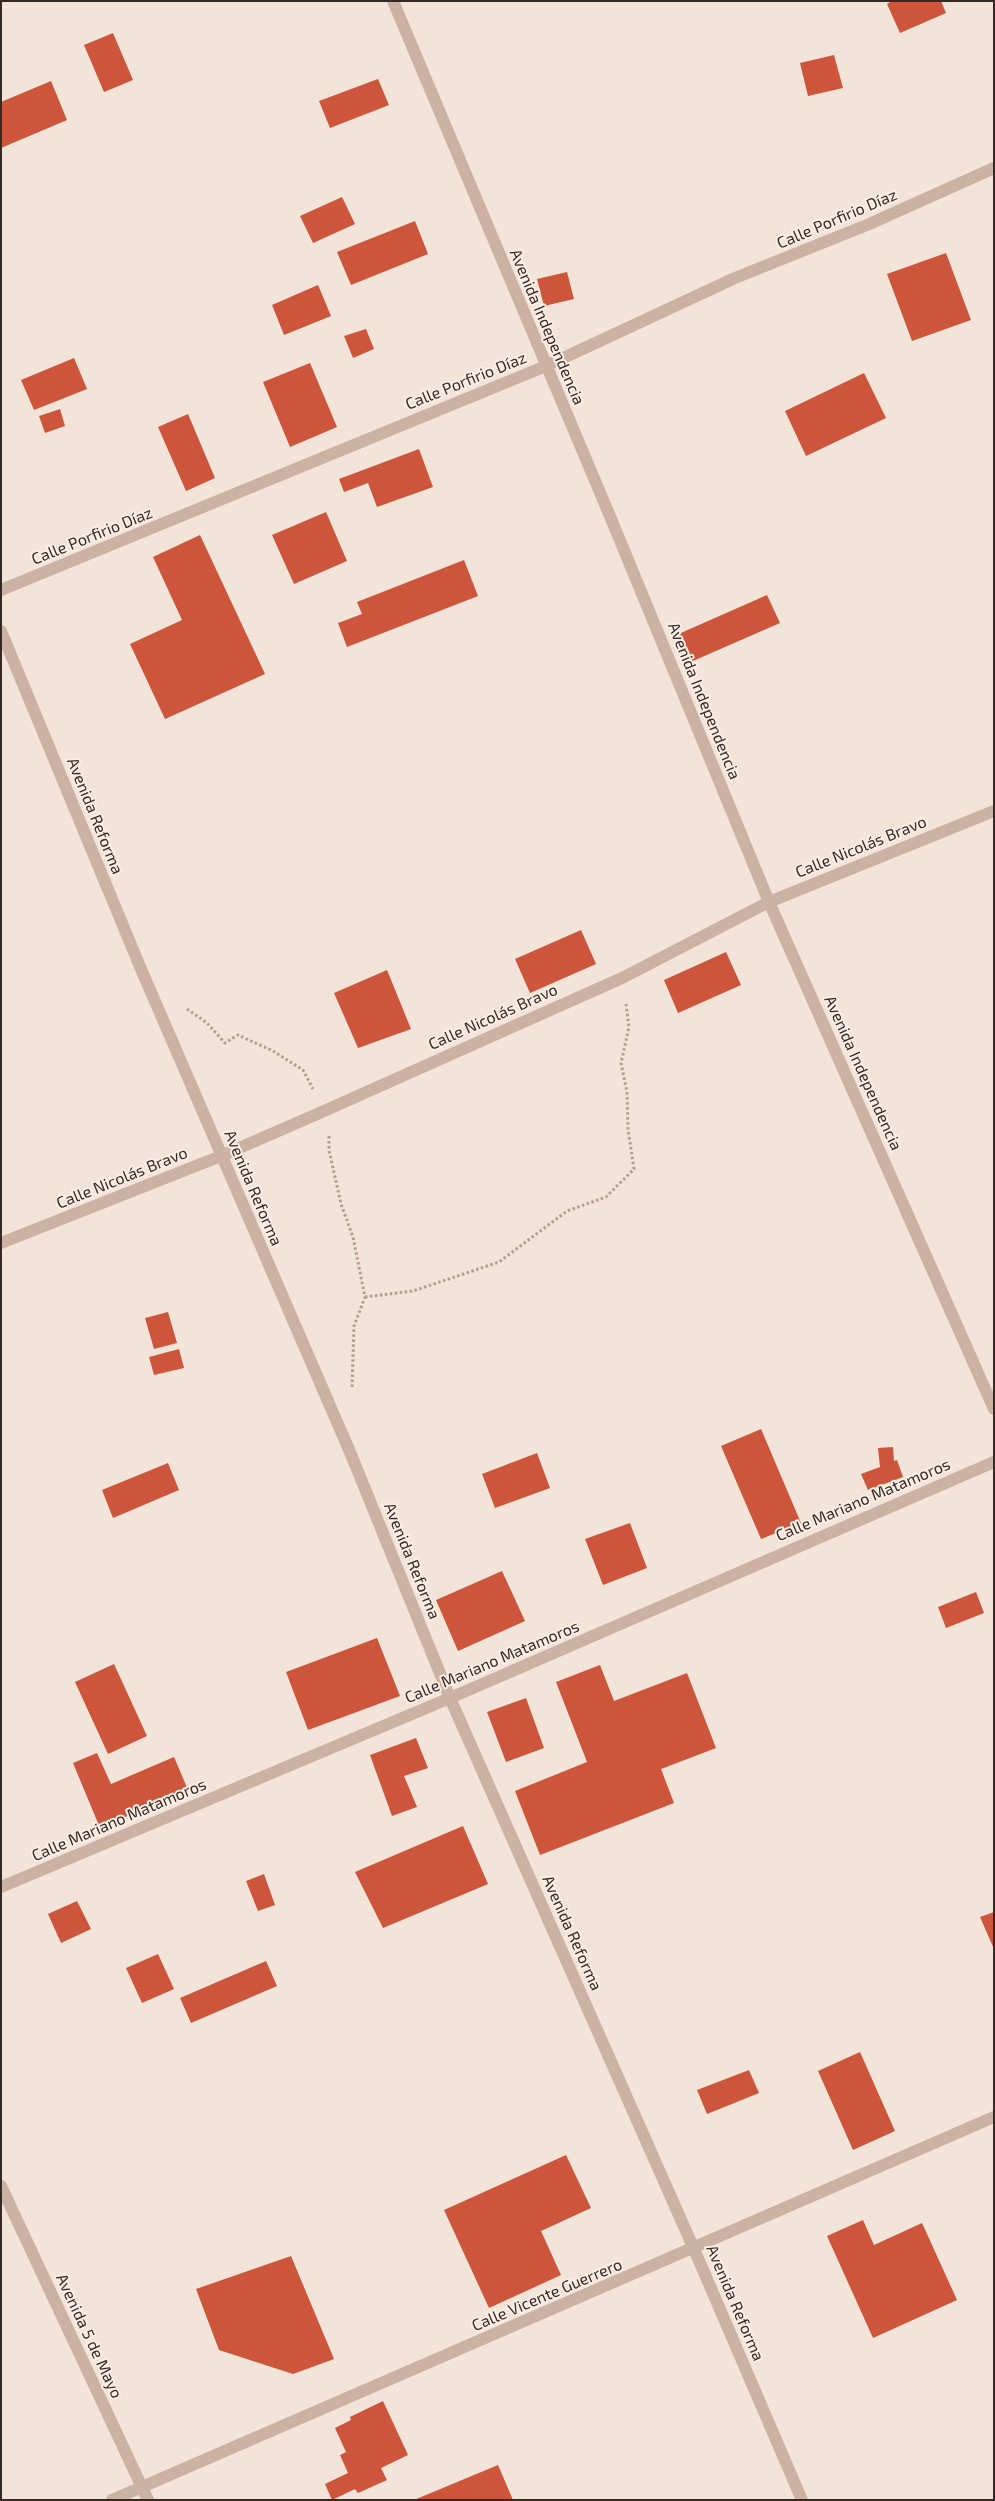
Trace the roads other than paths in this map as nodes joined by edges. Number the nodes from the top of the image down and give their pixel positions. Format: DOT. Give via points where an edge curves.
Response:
graph roads {
  1 [pos="393,1"];
  2 [pos="994,168"];
  3 [pos="546,366"];
  4 [pos="1,590"];
  5 [pos="1,631"];
  6 [pos="994,811"];
  7 [pos="769,902"];
  8 [pos="221,1156"];
  9 [pos="1,1243"];
  10 [pos="994,1409"];
  11 [pos="994,1462"];
  12 [pos="450,1698"];
  13 [pos="1,1887"];
  14 [pos="994,2117"];
  15 [pos="1,2186"];
  16 [pos="694,2249"];
  17 [pos="142,2487"];
  18 [pos="112,2500"];
  19 [pos="148,2500"];
  20 [pos="802,2500"];
  1 -- 3 [label="street, Avenida Independencia"];
  2 -- 3 [label="street, Calle Porfirio Díaz" via="867,225 735,278"];
  3 -- 4 [label="street, Calle Porfirio Díaz"];
  3 -- 7 [label="street, Avenida Independencia"];
  5 -- 8 [label="street, Avenida Reforma"];
  6 -- 7 [label="street, Calle Nicolás Bravo"];
  7 -- 8 [label="street, Calle Nicolás Bravo" via="622,978"];
  7 -- 10 [label="street, Avenida Independencia"];
  8 -- 9 [label="street, Calle Nicolás Bravo"];
  8 -- 12 [label="street, Avenida Reforma" via="350,1452"];
  11 -- 12 [label="street, Calle Mariano Matamoros"];
  12 -- 13 [label="street, Calle Mariano Matamoros"];
  12 -- 16 [label="street, Avenida Reforma"];
  14 -- 16 [label="street, Calle Vicente Guerrero"];
  15 -- 17 [label="street, Avenida 5 de Mayo"];
  16 -- 17 [label="street, Calle Vicente Guerrero"];
  16 -- 20 [label="street, Avenida Reforma"];
  17 -- 18 [label="street, Calle Vicente Guerrero"];
  17 -- 19 [label="street, Avenida 5 de Mayo"];
}
